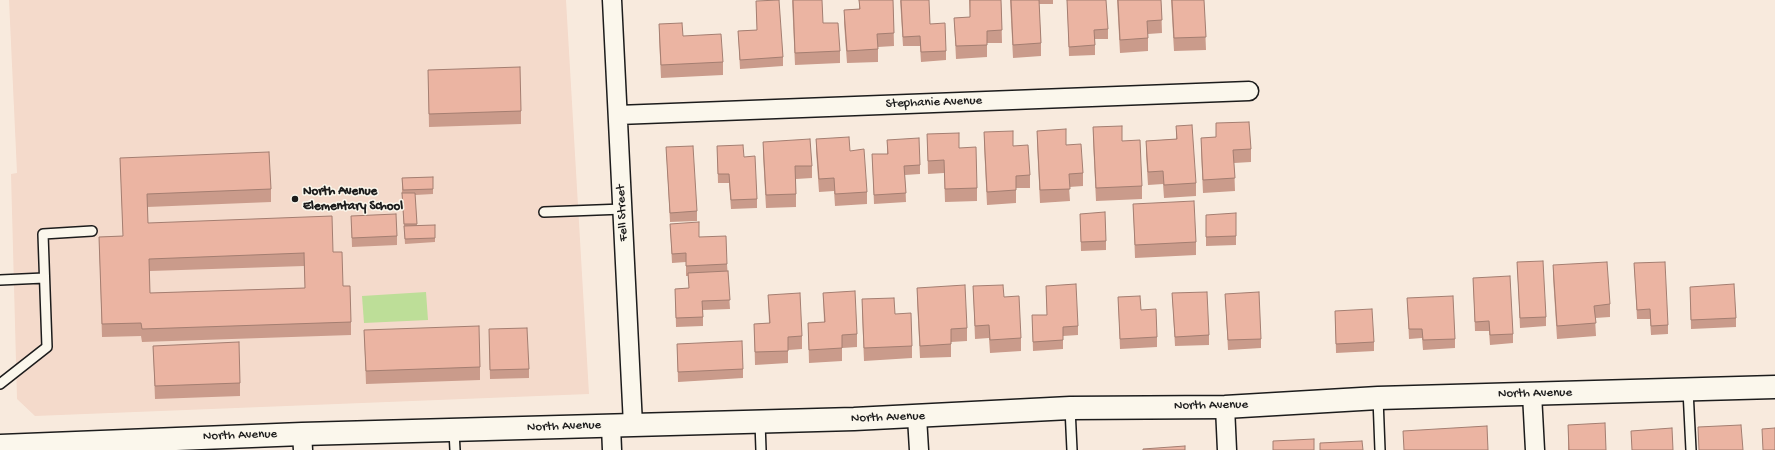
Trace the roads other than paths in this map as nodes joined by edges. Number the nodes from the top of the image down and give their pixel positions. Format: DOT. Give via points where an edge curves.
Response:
graph roads {
  1 [pos="612,0"];
  2 [pos="1249,91"];
  3 [pos="618,115"];
  4 [pos="623,209"];
  5 [pos="544,212"];
  6 [pos="92,231"];
  7 [pos="44,278"];
  8 [pos="0,280"];
  9 [pos="0,384"];
  10 [pos="1775,387"];
  11 [pos="1688,390"];
  12 [pos="1532,394"];
  13 [pos="1378,398"];
  14 [pos="1225,407"];
  15 [pos="1070,408"];
  16 [pos="917,417"];
  17 [pos="760,422"];
  18 [pos="633,425"];
  19 [pos="611,426"];
  20 [pos="454,440"];
  21 [pos="302,442"];
  22 [pos="142,445"];
  23 [pos="0,446"];
  24 [pos="612,450"];
  25 [pos="761,450"];
  26 [pos="919,450"];
  27 [pos="1072,450"];
  28 [pos="1227,450"];
  29 [pos="1380,450"];
  30 [pos="1535,450"];
  31 [pos="1691,450"];
  1 -- 3 [label="street, Fell Street"];
  2 -- 3 [label="street, Stephanie Avenue"];
  3 -- 4 [label="street, Fell Street"];
  4 -- 5 [label="lane"];
  4 -- 18 [label="street, Fell Street"];
  6 -- 7 [label="lane" via="43,234"];
  7 -- 8 [label="lane"];
  7 -- 9 [label="lane" via="47,347"];
  10 -- 11 [label="street, North Avenue"];
  11 -- 12 [label="street, North Avenue"];
  11 -- 31 [label="lane"];
  12 -- 13 [label="street, North Avenue"];
  12 -- 30 [label="street"];
  13 -- 14 [label="street, North Avenue"];
  13 -- 29 [label="lane"];
  14 -- 15 [label="street, North Avenue"];
  14 -- 28 [label="street"];
  15 -- 16 [label="street, North Avenue"];
  15 -- 27 [label="lane"];
  16 -- 17 [label="street, North Avenue"];
  16 -- 26 [label="street"];
  17 -- 18 [label="street, North Avenue"];
  17 -- 25 [label="lane"];
  18 -- 19 [label="street, North Avenue"];
  19 -- 20 [label="street, North Avenue"];
  19 -- 24 [label="street"];
  20 -- 21 [label="street, North Avenue"];
  21 -- 22 [label="street, North Avenue"];
  22 -- 23 [label="street, North Avenue"];
}
